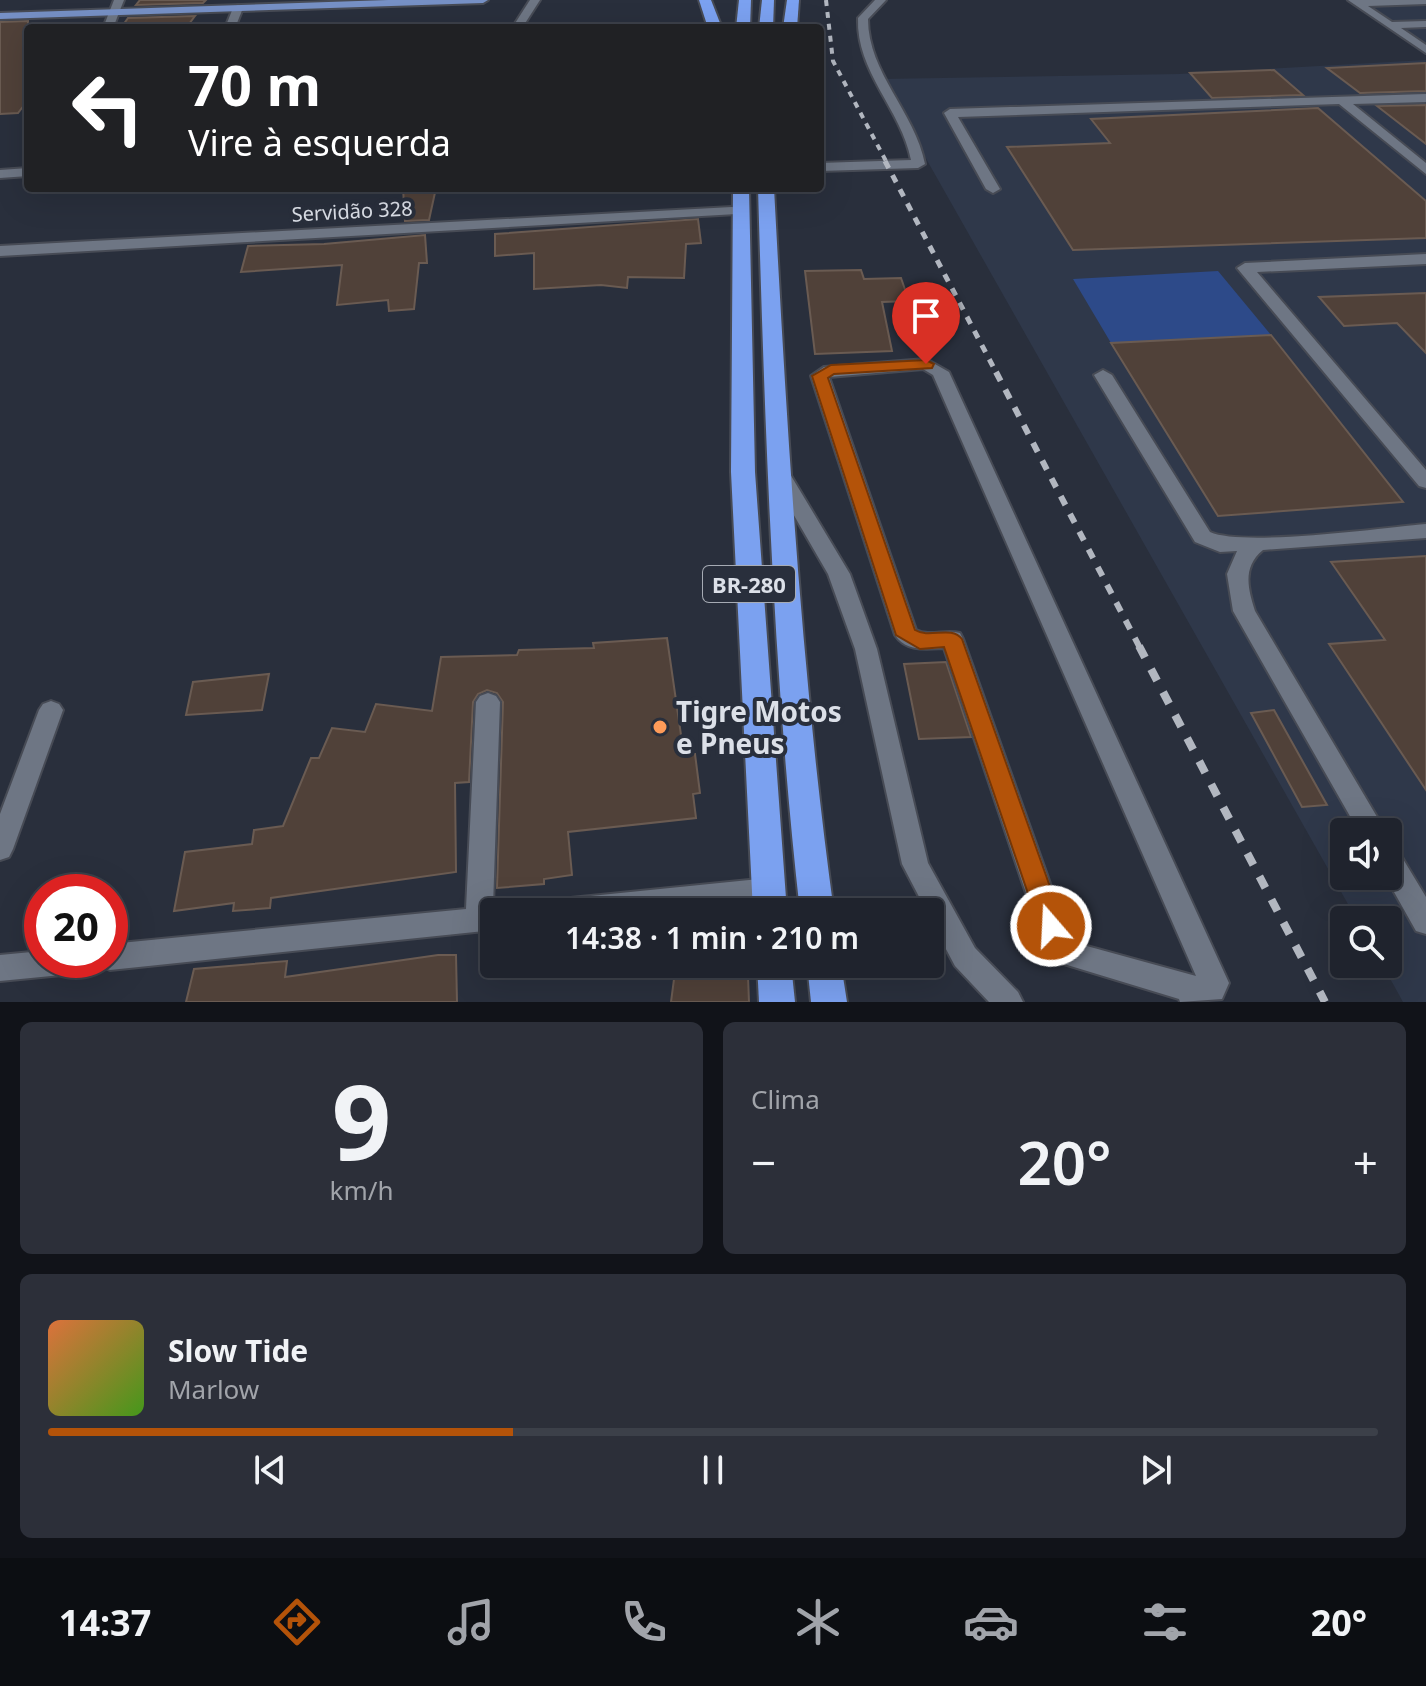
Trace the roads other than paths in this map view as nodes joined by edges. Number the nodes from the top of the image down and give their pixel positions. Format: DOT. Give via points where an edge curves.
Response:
graph roads {
  1 [pos="119,0"];
  2 [pos="483,0"];
  3 [pos="535,0"];
  4 [pos="705,0"];
  5 [pos="881,0"];
  6 [pos="723,1"];
  7 [pos="1355,1"];
  8 [pos="1426,1"];
  9 [pos="745,2"];
  10 [pos="780,2"];
  11 [pos="238,8"];
  12 [pos="1426,12"];
  13 [pos="114,13"];
  14 [pos="1373,13"];
  15 [pos="0,16"];
  16 [pos="110,24"];
  17 [pos="232,24"];
  18 [pos="520,24"];
  19 [pos="713,24"];
  20 [pos="713,24"];
  21 [pos="743,24"];
  22 [pos="768,24"];
  23 [pos="788,24"];
  24 [pos="1426,24"];
  25 [pos="1390,25"];
  26 [pos="1409,38"];
  27 [pos="1426,38"];
  28 [pos="1426,50"];
  29 [pos="1426,98"];
  30 [pos="1341,100"];
  31 [pos="824,167"];
  32 [pos="1426,170"];
  33 [pos="24,172"];
  34 [pos="0,174"];
  35 [pos="993,189"];
  36 [pos="731,192"];
  37 [pos="741,192"];
  38 [pos="766,192"];
  39 [pos="777,192"];
  40 [pos="732,211"];
  41 [pos="766,222"];
  42 [pos="0,251"];
  43 [pos="740,255"];
  44 [pos="1426,259"];
  45 [pos="1103,375"];
  46 [pos="778,470"];
  47 [pos="1426,482"];
  48 [pos="1426,531"];
  49 [pos="1257,544"];
  50 [pos="488,702"];
  51 [pos="51,710"];
  52 [pos="1365,818"];
  53 [pos="0,849"];
  54 [pos="1402,881"];
  55 [pos="486,898"];
  56 [pos="769,898"];
  57 [pos="815,898"];
  58 [pos="480,920"];
  59 [pos="1426,922"];
  60 [pos="128,955"];
  61 [pos="24,966"];
  62 [pos="0,968"];
  63 [pos="775,978"];
  64 [pos="826,978"];
  65 [pos="1193,995"];
  66 [pos="777,1002"];
  67 [pos="829,1002"];
  68 [pos="1008,1002"];
  1 -- 13 [label="street"];
  2 -- 11 [label="main road"];
  3 -- 18 [label="street"];
  4 -- 19 [label="highway"];
  5 -- 31 [label="street" via="863,18 865,46 918,164"];
  6 -- 20 [label="highway" via="714,11"];
  7 -- 8 [label="street"];
  7 -- 14 [label="street"];
  9 -- 21 [label="highway"];
  10 -- 22 [label="highway"];
  10 -- 23 [label="highway"];
  11 -- 13 [label="main road"];
  11 -- 17 [label="street"];
  12 -- 14 [label="street"];
  13 -- 15 [label="main road"];
  13 -- 16 [label="street"];
  14 -- 25 [label="street"];
  24 -- 25 [label="street"];
  25 -- 26 [label="street"];
  26 -- 27 [label="street"];
  26 -- 28 [label="street"];
  29 -- 30 [label="street"];
  30 -- 32 [label="street"];
  30 -- 35 [label="street" via="950,113"];
  33 -- 34 [label="street"];
  36 -- 40 [label="highway"];
  37 -- 43 [label="highway, BR-280"];
  38 -- 41 [label="highway, BR-280"];
  39 -- 41 [label="highway"];
  40 -- 42 [label="street, Servidão 328"];
  40 -- 43 [label="highway"];
  41 -- 46 [label="highway, BR-280"];
  43 -- 56 [label="highway, BR-280" via="743,472"];
  44 -- 47 [label="street" via="1245,268"];
  45 -- 49 [label="street" via="1202,537 1220,545"];
  46 -- 57 [label="highway, BR-280"];
  46 -- 68 [label="street" via="839,574 866,649 915,864 965,957"];
  48 -- 49 [label="street"];
  49 -- 52 [label="street" via="1239,563 1234,582 1244,611"];
  50 -- 55 [label="street"];
  51 -- 53 [label="street"];
  54 -- 59 [label="street"];
  58 -- 60 [label="street"];
  61 -- 62 [label="street"];
  63 -- 66 [label="highway"];
  64 -- 67 [label="highway"];
  65 -- 65 [label="street" via="1074,955 1060,942 952,639 920,642 906,635 820,376 824,372 915,364 940,372 1214,983 1212,990"];
}
